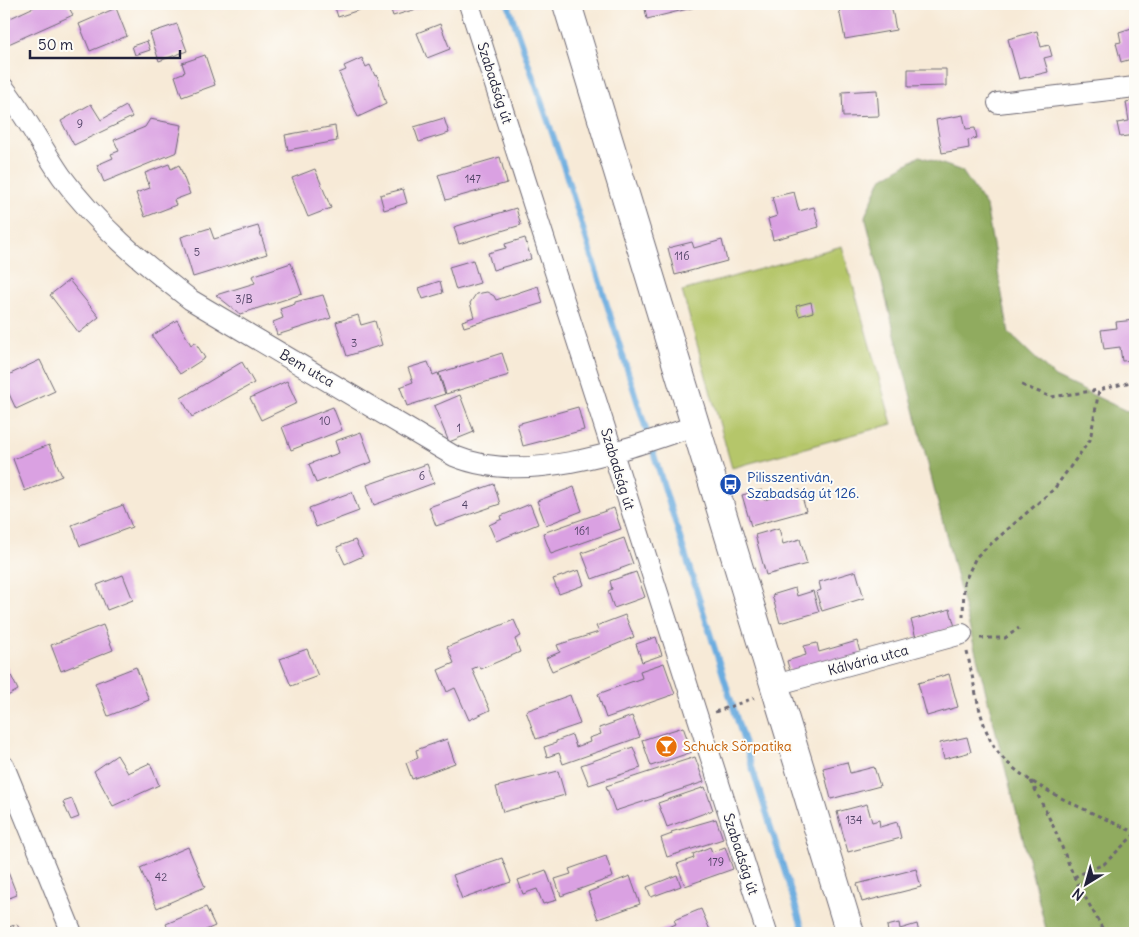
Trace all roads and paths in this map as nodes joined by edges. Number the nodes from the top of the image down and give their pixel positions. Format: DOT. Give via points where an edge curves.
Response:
graph roads {
  1 [pos="469,4"];
  2 [pos="567,4"];
  3 [pos="4,88"];
  4 [pos="1135,88"];
  5 [pos="998,103"];
  6 [pos="1135,381"];
  7 [pos="1022,385"];
  8 [pos="1099,390"];
  9 [pos="694,426"];
  10 [pos="620,449"];
  11 [pos="1019,628"];
  12 [pos="962,634"];
  13 [pos="764,692"];
  14 [pos="725,708"];
  15 [pos="4,766"];
  16 [pos="1031,781"];
  17 [pos="1135,834"];
  18 [pos="1074,877"];
  19 [pos="72,933"];
  20 [pos="766,933"];
  21 [pos="850,933"];
  22 [pos="1105,933"];
  1 -- 10 [label="street, Szabadság út"];
  2 -- 9 [label="main road"];
  3 -- 10 [label="street, Bem utca" via="63,178 108,230 151,270 199,305 437,446 468,462 517,469 547,466"];
  4 -- 5 [label="street"];
  6 -- 8 [label="path"];
  7 -- 8 [label="path" via="1051,397"];
  8 -- 12 [label="path" via="1090,440 1054,489 976,558 964,583"];
  9 -- 10 [label="street, Bem utca"];
  9 -- 13 [label="main road"];
  10 -- 20 [label="street, Szabadság út"];
  11 -- 12 [label="path" via="1005,638 987,639"];
  12 -- 13 [label="street, Kálvária utca"];
  12 -- 16 [label="path" via="985,724 995,747 1008,763"];
  13 -- 14 [label="path"];
  13 -- 21 [label="main road"];
  15 -- 19 [label="street"];
  16 -- 17 [label="path"];
  16 -- 18 [label="path"];
  17 -- 18 [label="path" via="1104,864"];
  18 -- 22 [label="path"];
}
